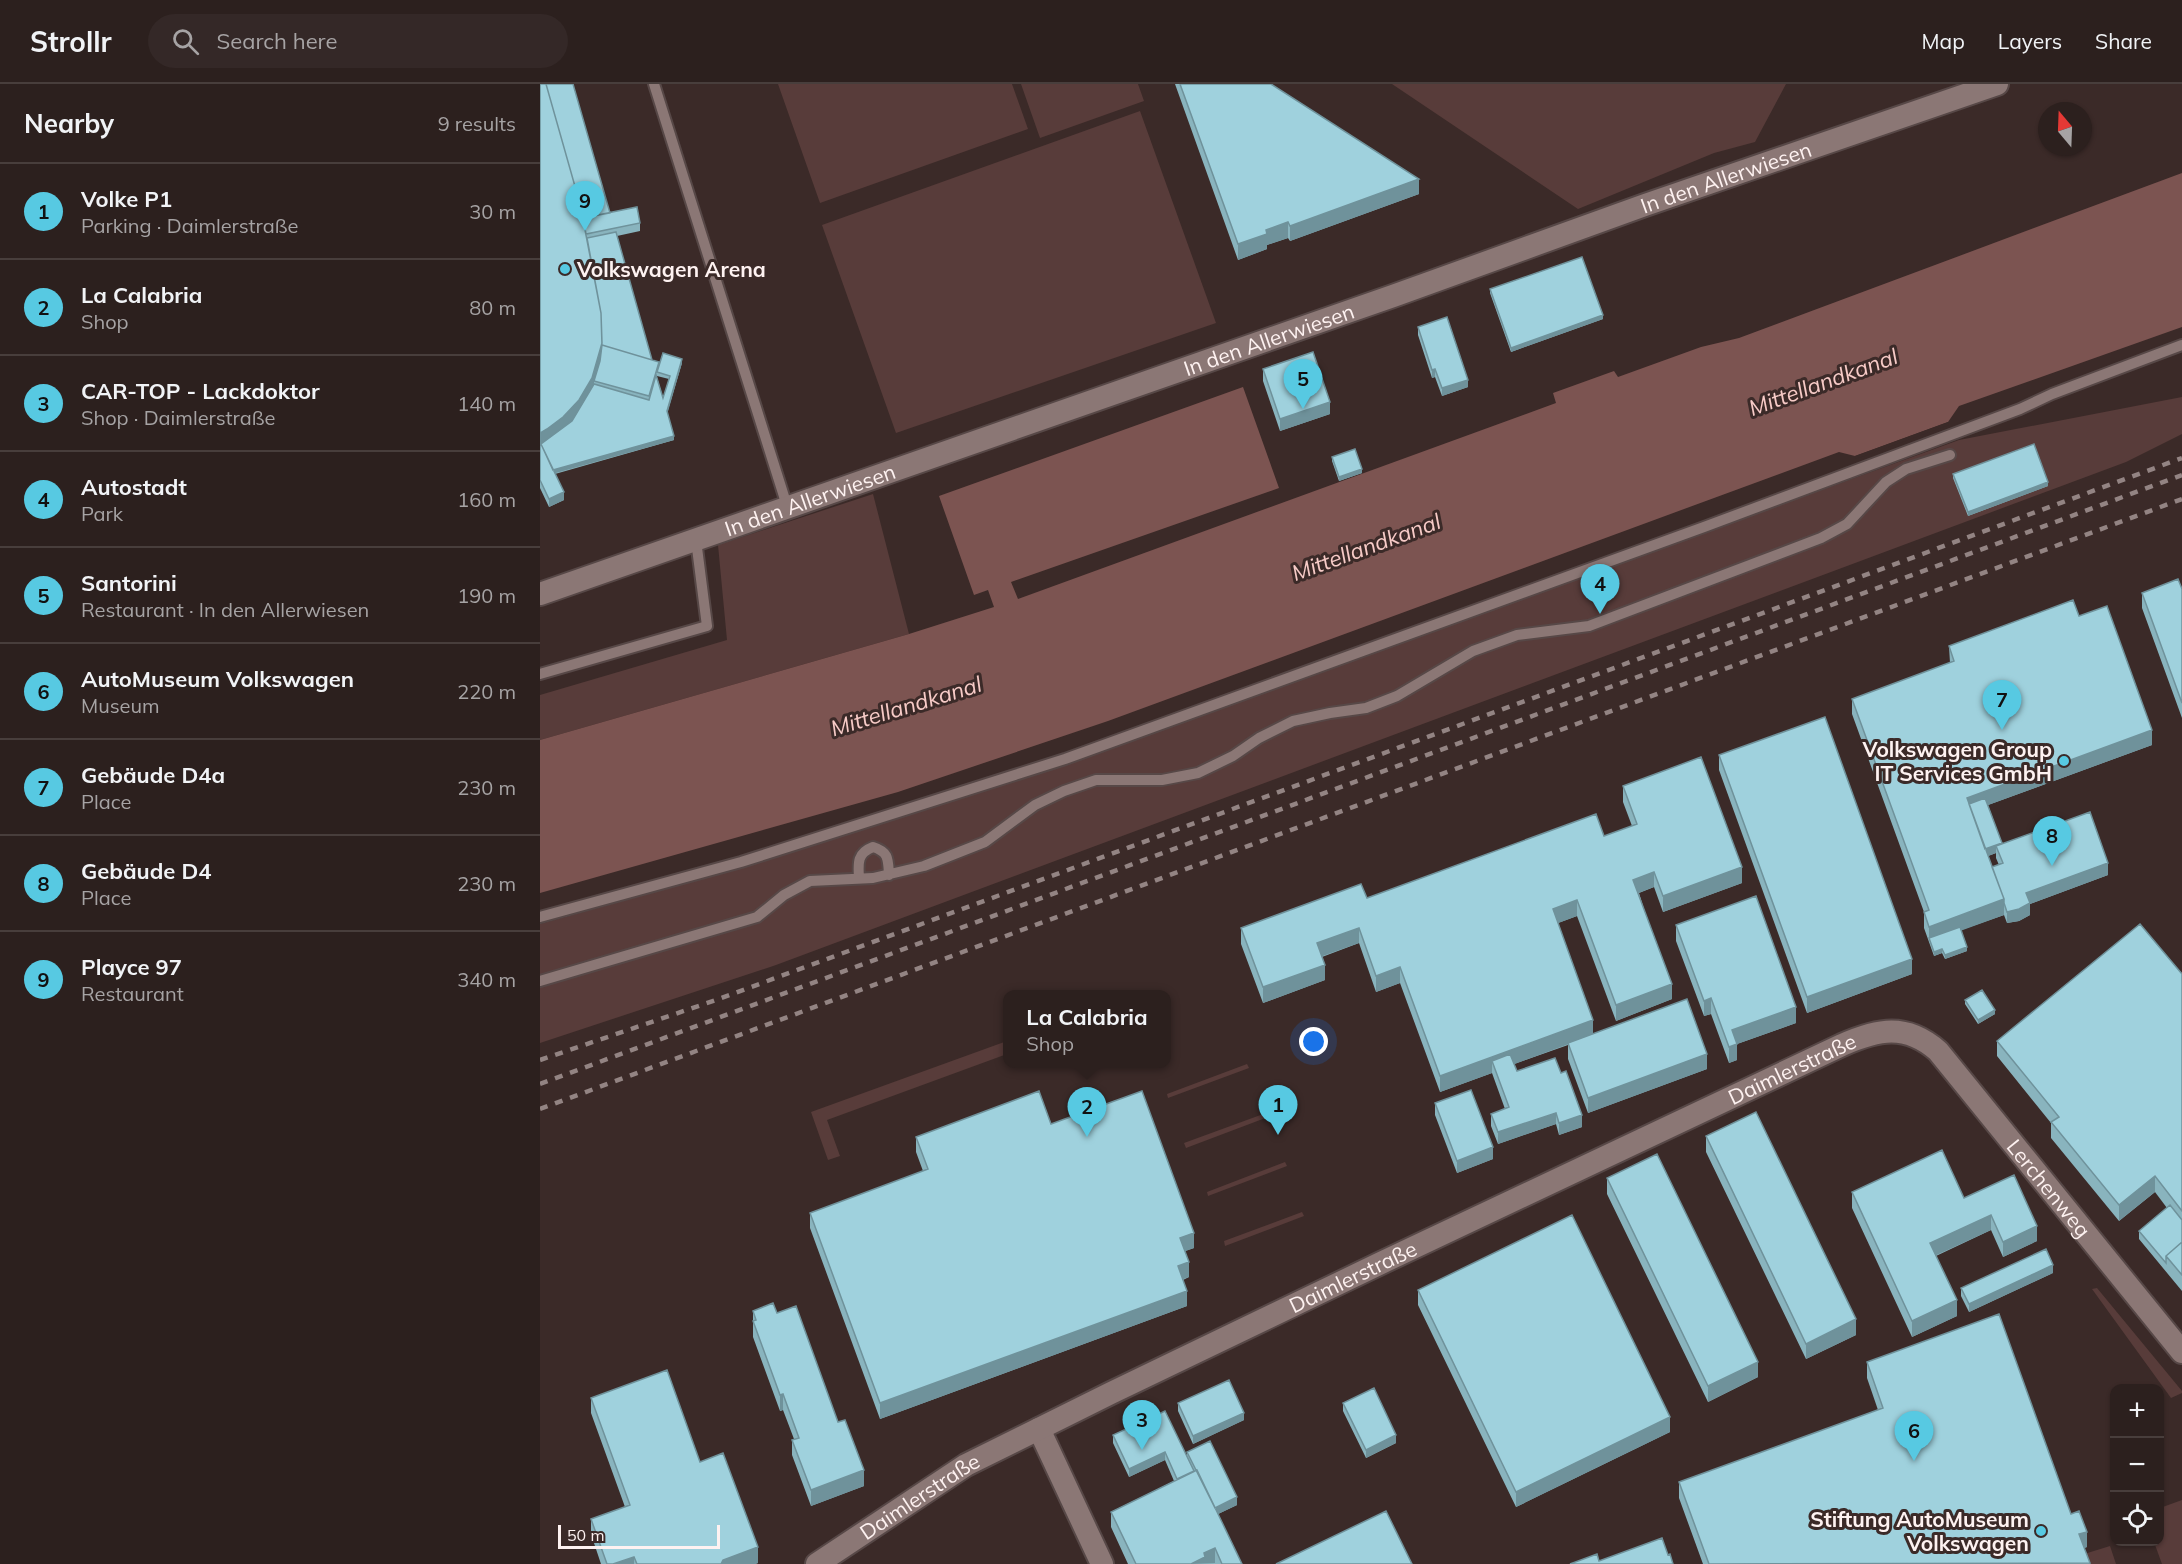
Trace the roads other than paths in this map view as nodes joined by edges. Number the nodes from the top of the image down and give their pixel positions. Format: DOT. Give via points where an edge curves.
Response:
graph roads {
  1 [pos="654,84"];
  2 [pos="1997,84"];
  3 [pos="2182,345"];
  4 [pos="1950,455"];
  5 [pos="788,508"];
  6 [pos="696,540"];
  7 [pos="540,594"];
  8 [pos="540,674"];
  9 [pos="889,875"];
  10 [pos="859,878"];
  11 [pos="540,917"];
  12 [pos="540,981"];
  13 [pos="1908,1033"];
  14 [pos="2182,1352"];
  15 [pos="1039,1429"];
  16 [pos="818,1564"];
  17 [pos="1102,1564"];
  1 -- 5 [label="lane"];
  2 -- 5 [label="street, In den Allerwiesen"];
  3 -- 11 [label="lane" via="2020,409 1065,759 741,862"];
  4 -- 9 [label="lane" via="1906,469 1886,482 1847,524 1821,538 1589,626 1517,635 1473,651 1397,696 1366,708 1293,721 1198,773 1162,780 1096,780 1064,791 1035,805 985,842"];
  5 -- 6 [label="street, In den Allerwiesen"];
  6 -- 7 [label="street, In den Allerwiesen"];
  6 -- 8 [label="lane" via="707,626"];
  9 -- 10 [label="lane"];
  9 -- 10 [label="lane" via="888,859 882,850 873,847 864,850 858,859"];
  10 -- 12 [label="lane" via="810,881 784,895 757,917"];
  13 -- 14 [label="street, Lerchenweg" via="1938,1051"];
  13 -- 15 [label="street, Daimlerstraße" via="1874,1032 1842,1045"];
  15 -- 16 [label="street, Daimlerstraße" via="966,1465"];
  15 -- 17 [label="street"];
}
